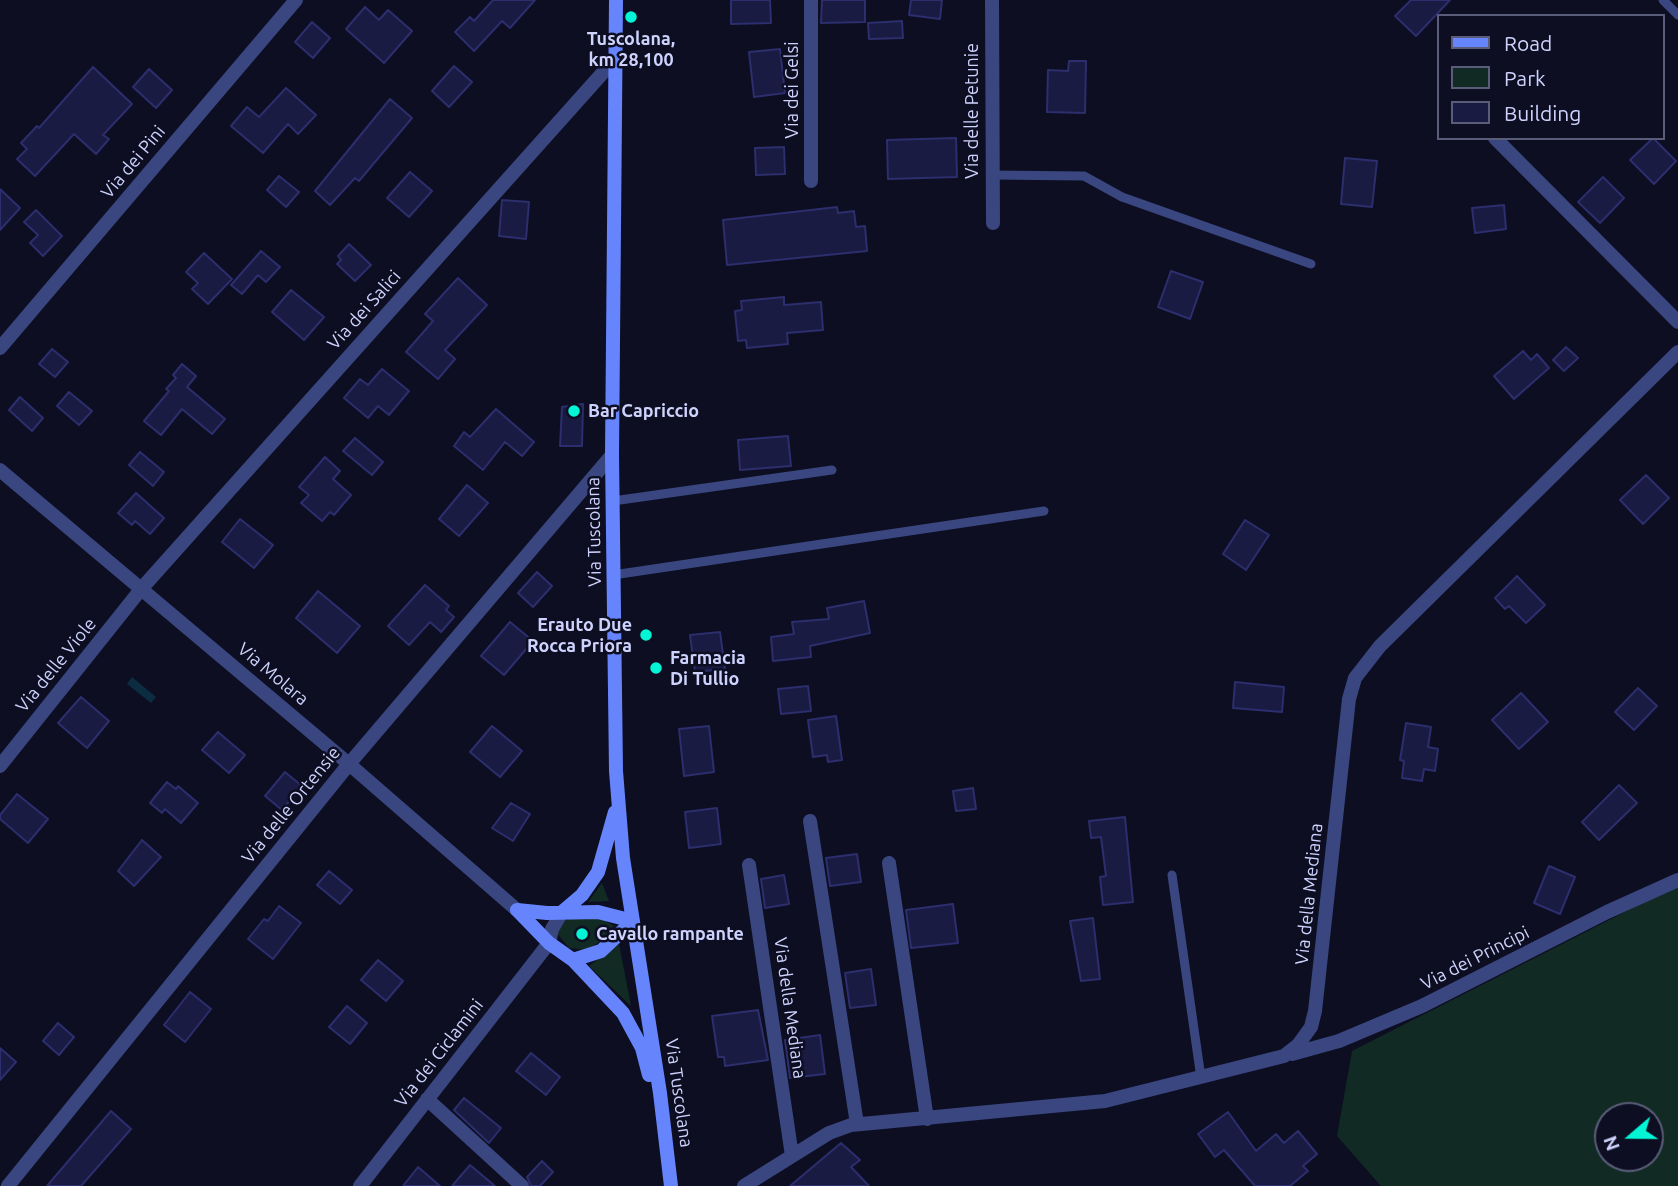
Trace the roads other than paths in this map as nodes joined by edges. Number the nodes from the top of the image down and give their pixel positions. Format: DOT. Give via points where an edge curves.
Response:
graph roads {
  1 [pos="296,0"];
  2 [pos="615,0"];
  3 [pos="811,0"];
  4 [pos="992,0"];
  5 [pos="1662,0"];
  6 [pos="1678,15"];
  7 [pos="615,58"];
  8 [pos="1497,140"];
  9 [pos="991,175"];
  10 [pos="811,181"];
  11 [pos="993,223"];
  12 [pos="1311,264"];
  13 [pos="1678,322"];
  14 [pos="0,348"];
  15 [pos="1678,352"];
  16 [pos="612,455"];
  17 [pos="0,470"];
  18 [pos="832,470"];
  19 [pos="613,501"];
  20 [pos="1044,511"];
  21 [pos="614,575"];
  22 [pos="142,588"];
  23 [pos="349,764"];
  24 [pos="0,766"];
  25 [pos="618,802"];
  26 [pos="810,821"];
  27 [pos="889,863"];
  28 [pos="749,865"];
  29 [pos="1172,875"];
  30 [pos="1678,880"];
  31 [pos="517,910"];
  32 [pos="562,912"];
  33 [pos="633,921"];
  34 [pos="549,943"];
  35 [pos="572,960"];
  36 [pos="1284,1056"];
  37 [pos="1201,1078"];
  38 [pos="427,1099"];
  39 [pos="927,1119"];
  40 [pos="857,1124"];
  41 [pos="667,1140"];
  42 [pos="792,1156"];
  43 [pos="8,1186"];
  44 [pos="360,1186"];
  45 [pos="522,1186"];
  46 [pos="671,1186"];
  47 [pos="744,1186"];
  1 -- 14 [label="street, Via dei Pini"];
  2 -- 7 [label="main road, Via Tuscolana"];
  3 -- 10 [label="street, Via dei Gelsi"];
  4 -- 9 [label="street, Via delle Petunie"];
  5 -- 6 [label="lane"];
  7 -- 16 [label="main road, Via Tuscolana"];
  7 -- 22 [label="street, Via dei Salici"];
  8 -- 13 [label="street"];
  9 -- 11 [label="street, Via delle Petunie"];
  9 -- 12 [label="lane" via="1084,176 1122,197"];
  15 -- 36 [label="street, Via della Mediana" via="1380,646 1355,678 1315,1011 1306,1037"];
  16 -- 19 [label="main road, Via Tuscolana"];
  16 -- 23 [label="street, Via delle Ortensie"];
  17 -- 22 [label="street, Via Molara"];
  18 -- 19 [label="lane"];
  19 -- 21 [label="main road, Via Tuscolana"];
  20 -- 21 [label="lane"];
  21 -- 25 [label="main road, Via Tuscolana"];
  22 -- 23 [label="street, Via Molara"];
  22 -- 24 [label="street, Via delle Viole"];
  23 -- 31 [label="street, Via Molara"];
  23 -- 43 [label="street, Via delle Ortensie"];
  25 -- 32 [label="main road" via="598,872 587,890"];
  25 -- 33 [label="main road, Via Tuscolana"];
  26 -- 40 [label="street"];
  27 -- 39 [label="street"];
  28 -- 42 [label="street, Via della Mediana"];
  29 -- 37 [label="lane"];
  30 -- 36 [label="street, Via dei Principi" via="1395,1018 1339,1041"];
  31 -- 32 [label="main road"];
  31 -- 34 [label="main road"];
  32 -- 33 [label="main road" via="598,912"];
  32 -- 34 [label="street, Via dei Ciclamini"];
  33 -- 35 [label="main road" via="601,951"];
  33 -- 41 [label="main road, Via Tuscolana"];
  34 -- 35 [label="main road"];
  34 -- 38 [label="street, Via dei Ciclamini"];
  35 -- 41 [label="main road" via="632,1027"];
  36 -- 37 [label="street"];
  37 -- 39 [label="street" via="1080,1105"];
  38 -- 44 [label="street, Via dei Ciclamini"];
  38 -- 45 [label="street"];
  39 -- 40 [label="street"];
  40 -- 42 [label="street" via="829,1133"];
  41 -- 46 [label="main road, Via Tuscolana"];
  42 -- 47 [label="street"];
}
